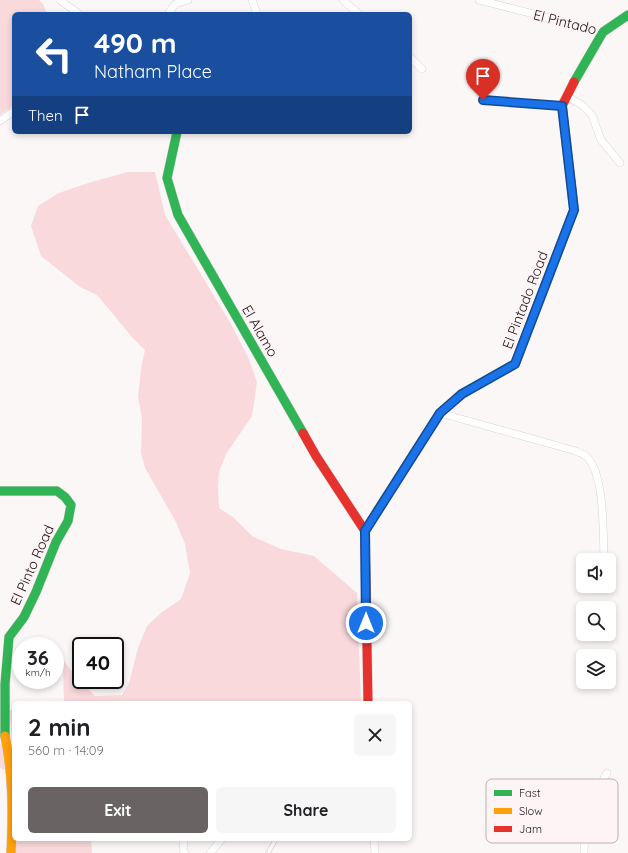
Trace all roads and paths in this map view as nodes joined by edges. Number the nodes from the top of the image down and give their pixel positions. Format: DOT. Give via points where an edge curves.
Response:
graph roads {
  1 [pos="60,0"];
  2 [pos="188,0"];
  3 [pos="252,0"];
  4 [pos="343,0"];
  5 [pos="479,0"];
  6 [pos="76,12"];
  7 [pos="169,12"];
  8 [pos="256,12"];
  9 [pos="357,12"];
  10 [pos="628,15"];
  11 [pos="603,32"];
  12 [pos="412,59"];
  13 [pos="422,69"];
  14 [pos="566,96"];
  15 [pos="483,100"];
  16 [pos="562,106"];
  17 [pos="12,112"];
  18 [pos="0,121"];
  19 [pos="177,134"];
  20 [pos="620,163"];
  21 [pos="440,413"];
  22 [pos="0,491"];
  23 [pos="365,531"];
  24 [pos="604,553"];
  25 [pos="368,701"];
  26 [pos="2,733"];
  27 [pos="607,772"];
  28 [pos="603,779"];
  29 [pos="12,796"];
  30 [pos="12,834"];
  31 [pos="184,841"];
  32 [pos="220,841"];
  33 [pos="275,841"];
  34 [pos="374,841"];
  35 [pos="584,843"];
  36 [pos="11,853"];
  37 [pos="185,853"];
  38 [pos="210,853"];
  39 [pos="268,853"];
  40 [pos="375,853"];
  41 [pos="584,853"];
  1 -- 6 [label="street"];
  2 -- 7 [label="street" via="175,4"];
  3 -- 8 [label="street"];
  4 -- 9 [label="street"];
  5 -- 11 [label="street, El Pintado"];
  10 -- 11 [label="street, El Pintado Road"];
  11 -- 14 [label="street, El Pintado Road"];
  12 -- 13 [label="street"];
  14 -- 16 [label="street, El Pintado Road"];
  14 -- 20 [label="street" via="582,105 592,115 601,140"];
  15 -- 16 [label="street"];
  16 -- 21 [label="street, El Pintado Road" via="574,210 515,364 462,394"];
  17 -- 18 [label="street"];
  19 -- 23 [label="street, El Alamo" via="167,178 178,215 316,456"];
  21 -- 23 [label="street, El Pintado Road"];
  21 -- 24 [label="street" via="587,456 602,496"];
  22 -- 26 [label="street, El Pinto Road" via="57,492 71,505 68,521 56,542 36,592 24,617 10,637"];
  23 -- 25 [label="street"];
  26 -- 29 [label="street, El Pinto Road" via="10,761"];
  27 -- 28 [label="street"];
  30 -- 36 [label="street, El Pinto Road"];
  31 -- 37 [label="street"];
  32 -- 38 [label="street"];
  33 -- 39 [label="lane"];
  34 -- 40 [label="street"];
  35 -- 41 [label="street"];
}
